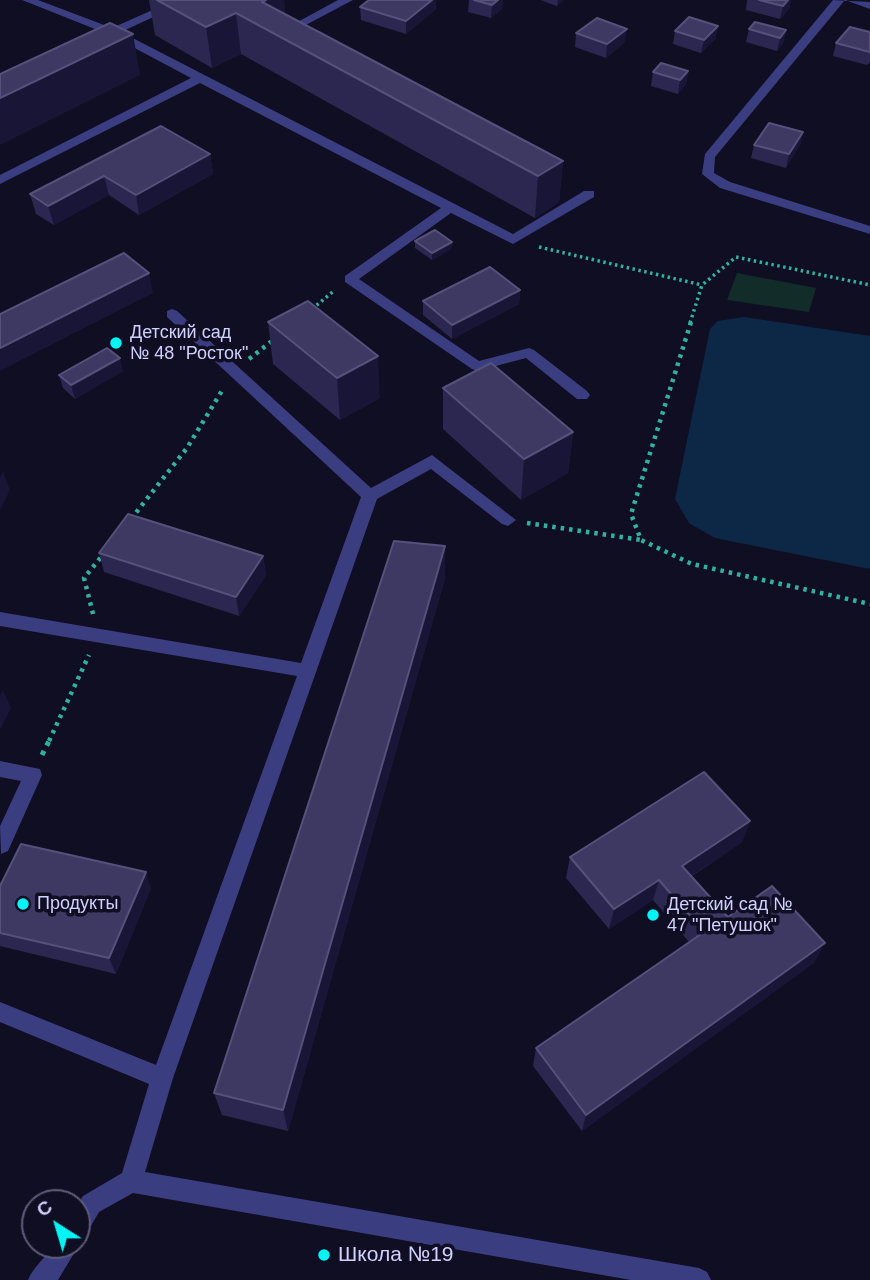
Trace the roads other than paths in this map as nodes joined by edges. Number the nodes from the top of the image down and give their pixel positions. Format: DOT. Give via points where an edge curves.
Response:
graph roads {
  1 [pos="28,0"];
  2 [pos="184,0"];
  3 [pos="347,0"];
  4 [pos="839,0"];
  5 [pos="850,0"];
  6 [pos="870,6"];
  7 [pos="298,25"];
  8 [pos="112,32"];
  9 [pos="201,78"];
  10 [pos="0,180"];
  11 [pos="589,194"];
  12 [pos="450,208"];
  13 [pos="870,230"];
  14 [pos="172,314"];
  15 [pos="582,394"];
  16 [pos="370,496"];
  17 [pos="508,520"];
  18 [pos="0,618"];
  19 [pos="307,671"];
  20 [pos="0,769"];
  21 [pos="0,845"];
  22 [pos="0,1012"];
  23 [pos="162,1078"];
  24 [pos="131,1181"];
  25 [pos="91,1204"];
  26 [pos="58,1259"];
  27 [pos="40,1280"];
  28 [pos="699,1280"];
  1 -- 8 [label="street"];
  2 -- 8 [label="street"];
  3 -- 7 [label="street"];
  4 -- 13 [label="street" via="709,157 708,174 724,185"];
  5 -- 6 [label="street"];
  8 -- 9 [label="street" via="127,46"];
  9 -- 10 [label="street"];
  9 -- 12 [label="street"];
  11 -- 12 [label="street" via="513,240"];
  12 -- 15 [label="street" via="349,279 477,366 529,353"];
  14 -- 16 [label="street"];
  16 -- 17 [label="street" via="432,461"];
  16 -- 19 [label="street"];
  18 -- 19 [label="street"];
  19 -- 23 [label="street"];
  20 -- 21 [label="street" via="33,775"];
  22 -- 23 [label="street"];
  23 -- 24 [label="street"];
  24 -- 25 [label="street"];
  24 -- 28 [label="street"];
  26 -- 27 [label="street"];
}
